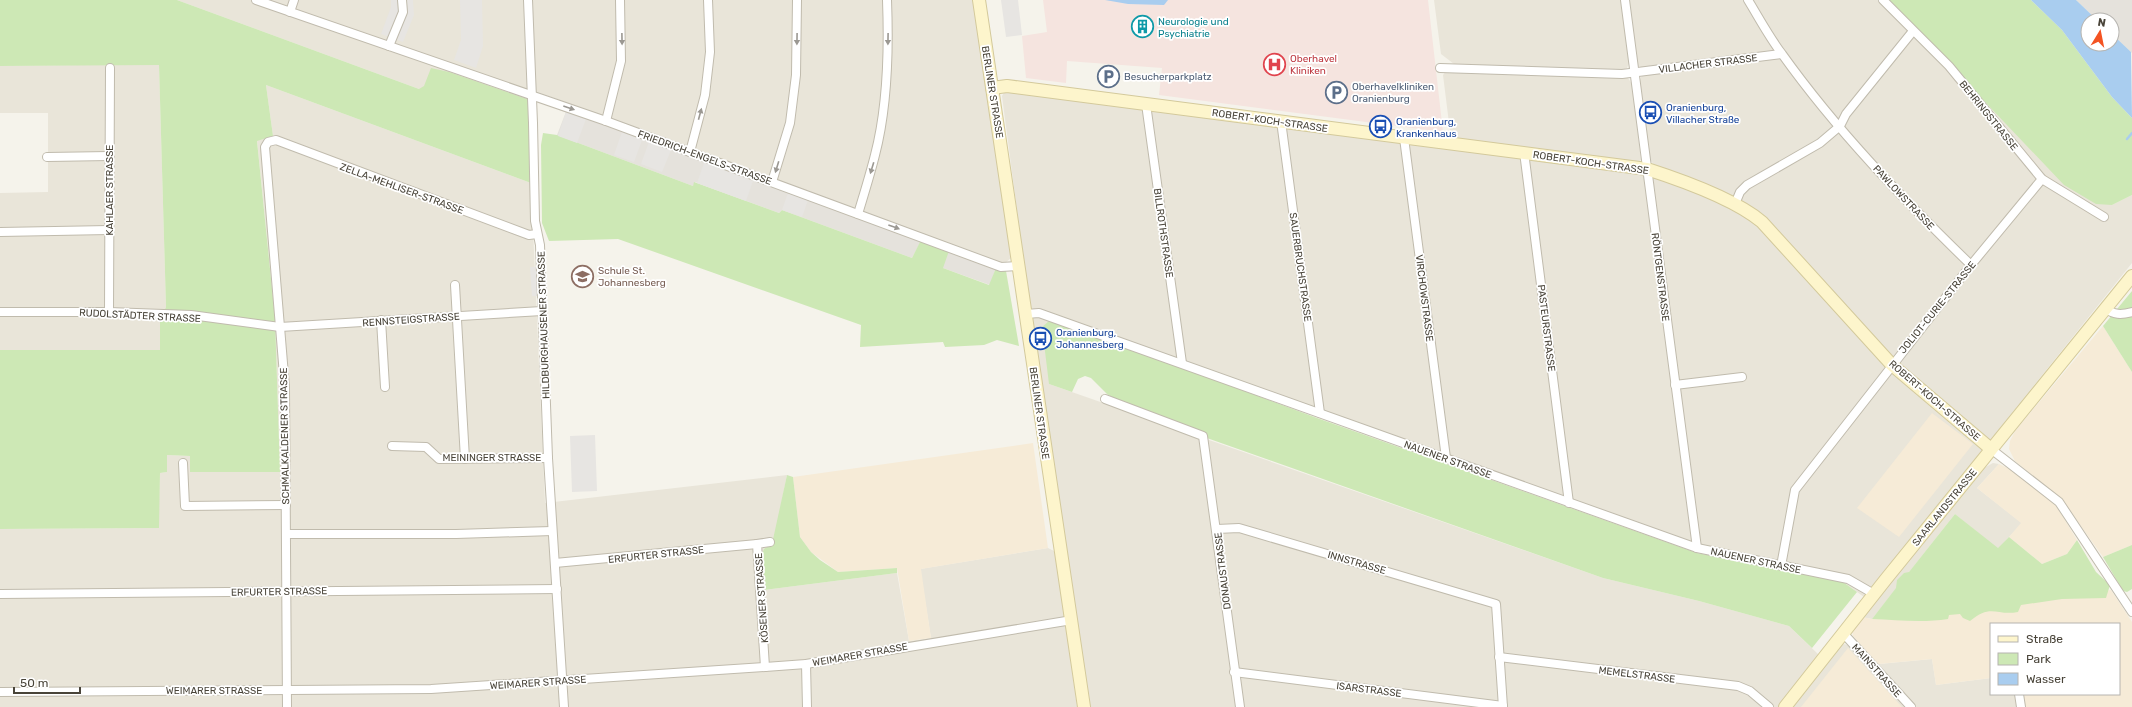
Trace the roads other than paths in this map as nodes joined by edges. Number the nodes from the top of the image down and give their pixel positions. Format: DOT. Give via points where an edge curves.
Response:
graph roads {
  1 [pos="256,0"];
  2 [pos="294,0"];
  3 [pos="402,0"];
  4 [pos="528,0"];
  5 [pos="620,0"];
  6 [pos="708,0"];
  7 [pos="797,0"];
  8 [pos="887,0"];
  9 [pos="979,0"];
  10 [pos="1625,0"];
  11 [pos="1748,0"];
  12 [pos="1883,0"];
  13 [pos="290,12"];
  14 [pos="1913,31"];
  15 [pos="390,46"];
  16 [pos="1782,54"];
  17 [pos="110,68"];
  18 [pos="1440,68"];
  19 [pos="1634,73"];
  20 [pos="992,88"];
  21 [pos="532,96"];
  22 [pos="1146,104"];
  23 [pos="606,121"];
  24 [pos="1281,121"];
  25 [pos="1840,126"];
  26 [pos="1404,138"];
  27 [pos="268,142"];
  28 [pos="690,152"];
  29 [pos="1524,152"];
  30 [pos="109,156"];
  31 [pos="47,157"];
  32 [pos="1647,169"];
  33 [pos="2042,179"];
  34 [pos="772,182"];
  35 [pos="1735,204"];
  36 [pos="858,214"];
  37 [pos="2104,217"];
  38 [pos="109,230"];
  39 [pos="0,232"];
  40 [pos="537,234"];
  41 [pos="1971,265"];
  42 [pos="1019,266"];
  43 [pos="2132,276"];
  44 [pos="455,285"];
  45 [pos="2104,308"];
  46 [pos="542,311"];
  47 [pos="0,312"];
  48 [pos="109,312"];
  49 [pos="2132,312"];
  50 [pos="1026,314"];
  51 [pos="456,316"];
  52 [pos="380,320"];
  53 [pos="280,327"];
  54 [pos="1182,363"];
  55 [pos="1892,365"];
  56 [pos="1742,377"];
  57 [pos="1675,385"];
  58 [pos="385,387"];
  59 [pos="1105,399"];
  60 [pos="1320,413"];
  61 [pos="392,446"];
  62 [pos="1991,449"];
  63 [pos="548,458"];
  64 [pos="1446,458"];
  65 [pos="466,459"];
  66 [pos="184,463"];
  67 [pos="1569,503"];
  68 [pos="286,505"];
  69 [pos="1217,529"];
  70 [pos="552,531"];
  71 [pos="286,534"];
  72 [pos="770,542"];
  73 [pos="757,544"];
  74 [pos="1697,548"];
  75 [pos="555,563"];
  76 [pos="1781,566"];
  77 [pos="557,588"];
  78 [pos="286,590"];
  79 [pos="0,594"];
  80 [pos="1874,594"];
  81 [pos="2132,612"];
  82 [pos="1072,620"];
  83 [pos="1843,633"];
  84 [pos="1499,657"];
  85 [pos="806,664"];
  86 [pos="766,667"];
  87 [pos="1234,672"];
  88 [pos="562,680"];
  89 [pos="286,690"];
  90 [pos="0,692"];
  91 [pos="2019,695"];
  92 [pos="287,707"];
  93 [pos="564,707"];
  94 [pos="807,707"];
  95 [pos="1084,707"];
  96 [pos="1240,707"];
  97 [pos="1503,707"];
  98 [pos="1769,707"];
  99 [pos="1785,707"];
  100 [pos="1911,707"];
  101 [pos="2021,707"];
  1 -- 13 [label="street, FRIEDRICH-ENGELS-STRASSE"];
  2 -- 13 [label="street"];
  3 -- 15 [label="street" via="403,12"];
  4 -- 21 [label="street, HILDBURGHAUSENER STRASSE"];
  5 -- 23 [label="street, one-way" via="621,61"];
  28 -- 6 [label="street, one-way" via="705,95 710,52"];
  7 -- 34 [label="street, one-way" via="796,75 790,123"];
  8 -- 36 [label="street, one-way" via="885,95 876,154"];
  9 -- 20 [label="street, BERLINER STRASSE"];
  10 -- 19 [label="street"];
  11 -- 16 [label="street, PAWLOWSTRASSE"];
  12 -- 14 [label="street, BEHRINGSTRASSE"];
  13 -- 15 [label="street, FRIEDRICH-ENGELS-STRASSE"];
  14 -- 25 [label="street" via="1846,114"];
  14 -- 33 [label="street, BEHRINGSTRASSE" via="1949,66"];
  15 -- 21 [label="street, FRIEDRICH-ENGELS-STRASSE"];
  16 -- 19 [label="street, VILLACHER STRASSE"];
  16 -- 25 [label="street, PAWLOWSTRASSE"];
  17 -- 30 [label="street, KAHLAER STRASSE"];
  18 -- 19 [label="street"];
  19 -- 32 [label="street"];
  20 -- 22 [label="street, ROBERT-KOCH-STRASSE" via="1007,86"];
  20 -- 42 [label="street, BERLINER STRASSE"];
  21 -- 23 [label="street, FRIEDRICH-ENGELS-STRASSE, one-way"];
  21 -- 40 [label="street, HILDBURGHAUSENER STRASSE"];
  22 -- 24 [label="street, ROBERT-KOCH-STRASSE"];
  22 -- 54 [label="street, BILLROTHSTRASSE"];
  23 -- 28 [label="street, FRIEDRICH-ENGELS-STRASSE"];
  24 -- 26 [label="street, ROBERT-KOCH-STRASSE"];
  24 -- 60 [label="street, SAUERBRUCHSTRASSE"];
  25 -- 35 [label="street" via="1820,143 1747,185 1740,192"];
  25 -- 41 [label="street, PAWLOWSTRASSE" via="1904,200"];
  26 -- 29 [label="street, ROBERT-KOCH-STRASSE"];
  26 -- 64 [label="street, VIRCHOWSTRASSE"];
  27 -- 40 [label="street, ZELLA-MEHLISER-STRASSE" via="276,140 529,235"];
  27 -- 53 [label="street, SCHMALKALDENER STRASSE" via="265,147"];
  28 -- 34 [label="street, FRIEDRICH-ENGELS-STRASSE"];
  29 -- 32 [label="street, ROBERT-KOCH-STRASSE"];
  29 -- 67 [label="street, PASTEURSTRASSE"];
  30 -- 31 [label="street"];
  30 -- 38 [label="street, KAHLAER STRASSE"];
  32 -- 35 [label="street, ROBERT-KOCH-STRASSE"];
  32 -- 57 [label="street, RÖNTGENSTRASSE"];
  33 -- 37 [label="street, BEHRINGSTRASSE"];
  33 -- 41 [label="street, JOLIOT-CURIE-STRASSE"];
  34 -- 36 [label="street, FRIEDRICH-ENGELS-STRASSE"];
  35 -- 55 [label="street, ROBERT-KOCH-STRASSE" via="1750,211 1762,222"];
  36 -- 42 [label="street, FRIEDRICH-ENGELS-STRASSE, one-way" via="1001,267"];
  38 -- 39 [label="street"];
  38 -- 48 [label="street, KAHLAER STRASSE"];
  40 -- 46 [label="street, HILDBURGHAUSENER STRASSE" via="540,245"];
  41 -- 55 [label="street, JOLIOT-CURIE-STRASSE"];
  42 -- 50 [label="street, BERLINER STRASSE"];
  43 -- 45 [label="street, SAARLANDSTRASSE"];
  44 -- 51 [label="street"];
  45 -- 49 [label="street" via="2119,315"];
  45 -- 62 [label="street, SAARLANDSTRASSE"];
  46 -- 51 [label="street, RENNSTEIGSTRASSE"];
  46 -- 63 [label="street, HILDBURGHAUSENER STRASSE"];
  47 -- 48 [label="street, RUDOLSTÄDTER STRASSE"];
  48 -- 53 [label="street, RUDOLSTÄDTER STRASSE" via="191,316"];
  50 -- 54 [label="street, NAUENER STRASSE" via="1039,313"];
  50 -- 82 [label="street, BERLINER STRASSE"];
  51 -- 52 [label="street, RENNSTEIGSTRASSE"];
  51 -- 65 [label="street"];
  52 -- 53 [label="street, RENNSTEIGSTRASSE"];
  52 -- 58 [label="street"];
  53 -- 68 [label="street, SCHMALKALDENER STRASSE" via="286,387"];
  54 -- 60 [label="street, NAUENER STRASSE"];
  55 -- 62 [label="street, ROBERT-KOCH-STRASSE"];
  55 -- 76 [label="street, JOLIOT-CURIE-STRASSE" via="1795,490"];
  56 -- 57 [label="street"];
  57 -- 74 [label="street, RÖNTGENSTRASSE"];
  59 -- 69 [label="street, DONAUSTRASSE" via="1203,436"];
  60 -- 64 [label="street, NAUENER STRASSE"];
  61 -- 65 [label="street, MEININGER STRASSE" via="426,447 439,458"];
  62 -- 80 [label="street, SAARLANDSTRASSE"];
  62 -- 81 [label="street, ROBERT-KOCH-STRASSE" via="2059,502"];
  63 -- 65 [label="street, MEININGER STRASSE"];
  63 -- 70 [label="street, HILDBURGHAUSENER STRASSE"];
  64 -- 67 [label="street, NAUENER STRASSE"];
  66 -- 68 [label="street" via="185,506"];
  67 -- 74 [label="street, NAUENER STRASSE"];
  68 -- 71 [label="street, SCHMALKALDENER STRASSE"];
  69 -- 84 [label="street, INNSTRASSE" via="1239,528 1496,604"];
  69 -- 87 [label="street, DONAUSTRASSE"];
  70 -- 71 [label="street"];
  70 -- 75 [label="street, HILDBURGHAUSENER STRASSE"];
  71 -- 78 [label="street, SCHMALKALDENER STRASSE"];
  72 -- 73 [label="street, KÖSENER STRASSE"];
  73 -- 75 [label="street, ERFURTER STRASSE"];
  73 -- 86 [label="street, KÖSENER STRASSE"];
  74 -- 76 [label="street, NAUENER STRASSE"];
  75 -- 77 [label="street, HILDBURGHAUSENER STRASSE"];
  76 -- 80 [label="street, NAUENER STRASSE" via="1848,579"];
  77 -- 78 [label="street, ERFURTER STRASSE"];
  77 -- 88 [label="street, HILDBURGHAUSENER STRASSE"];
  78 -- 79 [label="street, ERFURTER STRASSE"];
  78 -- 89 [label="street, SCHMALKALDENER STRASSE"];
  80 -- 83 [label="street, SAARLANDSTRASSE"];
  82 -- 85 [label="street, WEIMARER STRASSE"];
  82 -- 95 [label="street, BERLINER STRASSE"];
  83 -- 99 [label="street, SAARLANDSTRASSE"];
  83 -- 100 [label="street, MAINSTRASSE"];
  84 -- 97 [label="street"];
  84 -- 98 [label="street, MEMELSTRASSE" via="1738,686 1750,691"];
  85 -- 86 [label="street, WEIMARER STRASSE"];
  85 -- 94 [label="street"];
  86 -- 88 [label="street, WEIMARER STRASSE"];
  87 -- 96 [label="street, DONAUSTRASSE"];
  87 -- 97 [label="street, ISARSTRASSE"];
  88 -- 89 [label="street, WEIMARER STRASSE" via="431,689"];
  88 -- 93 [label="street, HILDBURGHAUSENER STRASSE"];
  89 -- 90 [label="street, WEIMARER STRASSE"];
  89 -- 92 [label="street, SCHMALKALDENER STRASSE"];
  91 -- 101 [label="street"];
}
